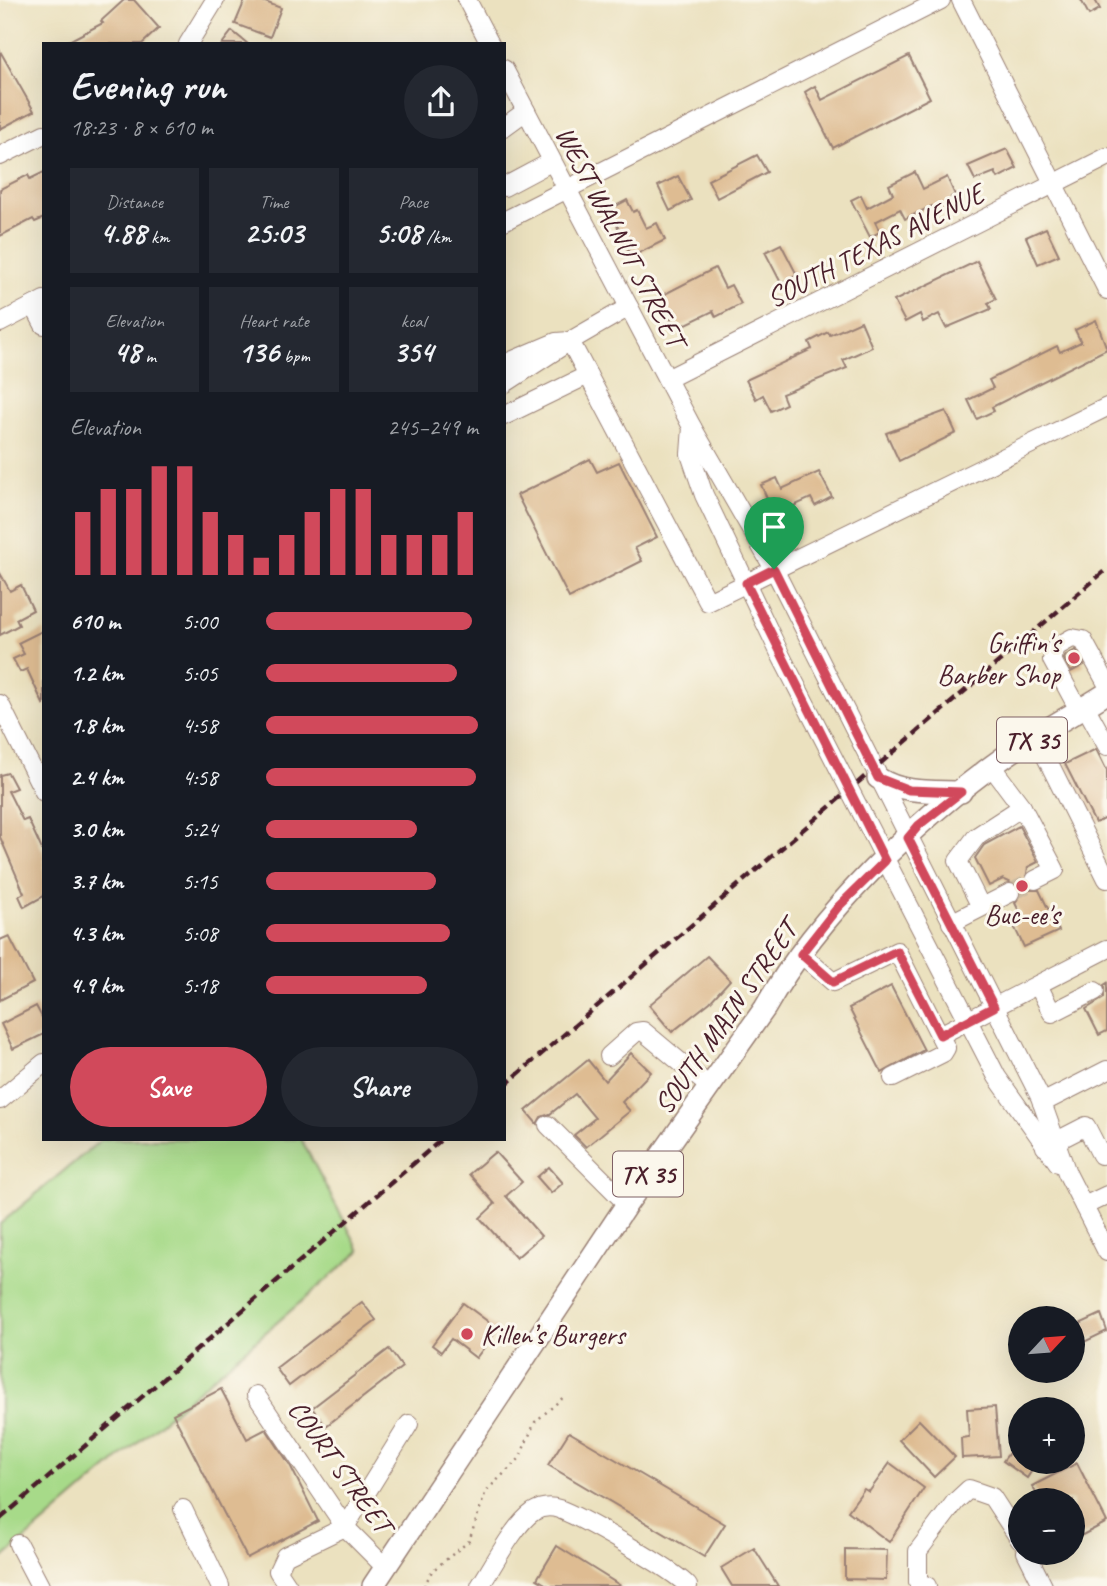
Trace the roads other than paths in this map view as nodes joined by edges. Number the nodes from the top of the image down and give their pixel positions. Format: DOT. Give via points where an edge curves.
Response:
graph roads {
  1 [pos="215,0"];
  2 [pos="467,0"];
  3 [pos="940,0"];
  4 [pos="961,0"];
  5 [pos="189,42"];
  6 [pos="490,42"];
  7 [pos="506,73"];
  8 [pos="526,111"];
  9 [pos="506,126"];
  10 [pos="42,135"];
  11 [pos="0,156"];
  12 [pos="1107,157"];
  13 [pos="551,162"];
  14 [pos="1054,184"];
  15 [pos="506,186"];
  16 [pos="568,191"];
  17 [pos="506,214"];
  18 [pos="1107,290"];
  19 [pos="39,303"];
  20 [pos="629,307"];
  21 [pos="0,323"];
  22 [pos="570,341"];
  23 [pos="506,363"];
  24 [pos="588,375"];
  25 [pos="667,379"];
  26 [pos="506,383"];
  27 [pos="1107,407"];
  28 [pos="506,415"];
  29 [pos="692,427"];
  30 [pos="774,569"];
  31 [pos="746,583"];
  32 [pos="1107,684"];
  33 [pos="1107,693"];
  34 [pos="0,704"];
  35 [pos="1082,708"];
  36 [pos="1036,737"];
  37 [pos="1107,746"];
  38 [pos="992,767"];
  39 [pos="878,778"];
  40 [pos="42,788"];
  41 [pos="961,792"];
  42 [pos="1022,807"];
  43 [pos="908,838"];
  44 [pos="885,861"];
  45 [pos="1107,879"];
  46 [pos="1035,880"];
  47 [pos="1010,893"];
  48 [pos="981,907"];
  49 [pos="951,922"];
  50 [pos="925,937"];
  51 [pos="1107,949"];
  52 [pos="897,951"];
  53 [pos="801,954"];
  54 [pos="1038,985"];
  55 [pos="1095,991"];
  56 [pos="994,1007"];
  57 [pos="967,1021"];
  58 [pos="940,1035"];
  59 [pos="609,1056"];
  60 [pos="42,1064"];
  61 [pos="1107,1070"];
  62 [pos="893,1078"];
  63 [pos="710,1087"];
  64 [pos="1,1095"];
  65 [pos="1042,1103"];
  66 [pos="548,1125"];
  67 [pos="1050,1144"];
  68 [pos="1107,1152"];
  69 [pos="1107,1195"];
  70 [pos="627,1204"];
  71 [pos="1084,1206"];
  72 [pos="1105,1244"];
  73 [pos="256,1395"];
  74 [pos="408,1424"];
  75 [pos="183,1509"];
  76 [pos="1008,1522"];
  77 [pos="345,1527"];
  78 [pos="18,1544"];
  79 [pos="1032,1565"];
  80 [pos="385,1567"];
  81 [pos="40,1586"];
  82 [pos="220,1586"];
  83 [pos="288,1586"];
  84 [pos="373,1586"];
  85 [pos="480,1586"];
  86 [pos="688,1586"];
  87 [pos="927,1586"];
  88 [pos="1042,1586"];
  1 -- 5 [label="street"];
  2 -- 6 [label="street"];
  3 -- 16 [label="street"];
  4 -- 14 [label="street"];
  7 -- 8 [label="street, WEST WALNUT STREET"];
  8 -- 9 [label="street"];
  8 -- 13 [label="street, WEST WALNUT STREET"];
  10 -- 11 [label="street"];
  12 -- 14 [label="street, SOUTH TEXAS AVENUE"];
  13 -- 15 [label="street"];
  13 -- 16 [label="street, WEST WALNUT STREET"];
  14 -- 18 [label="street"];
  14 -- 25 [label="street, SOUTH TEXAS AVENUE"];
  16 -- 17 [label="street"];
  16 -- 20 [label="street, WEST WALNUT STREET"];
  19 -- 21 [label="street"];
  20 -- 22 [label="street"];
  20 -- 25 [label="street, WEST WALNUT STREET"];
  22 -- 23 [label="street" via="556,342"];
  22 -- 24 [label="street"];
  22 -- 26 [label="street"];
  24 -- 28 [label="street"];
  24 -- 31 [label="street" via="704,599 711,602"];
  25 -- 29 [label="street, WEST WALNUT STREET"];
  27 -- 30 [label="street"];
  29 -- 30 [label="street, WEST WALNUT STREET"];
  29 -- 31 [label="street, WEST WALNUT STREET" via="690,454 704,495"];
  30 -- 31 [label="street"];
  30 -- 39 [label="street, WEST WALNUT STREET"];
  31 -- 44 [label="street, WEST WALNUT STREET"];
  32 -- 35 [label="street" via="1083,640 1076,638 1056,647 1052,660"];
  33 -- 35 [label="main road, SOUTH MAIN STREET / TX 35"];
  34 -- 40 [label="street"];
  35 -- 36 [label="main road, SOUTH MAIN STREET / TX 35"];
  35 -- 37 [label="street"];
  36 -- 38 [label="main road, SOUTH MAIN STREET / TX 35"];
  36 -- 45 [label="street"];
  38 -- 41 [label="main road, SOUTH MAIN STREET / TX 35"];
  38 -- 42 [label="street"];
  39 -- 41 [label="main road" via="909,790"];
  39 -- 43 [label="street, WEST WALNUT STREET"];
  41 -- 43 [label="main road, SOUTH MAIN STREET / TX 35"];
  42 -- 46 [label="street" via="1055,870"];
  42 -- 48 [label="street" via="976,837 958,861"];
  43 -- 44 [label="main road, SOUTH MAIN STREET / TX 35"];
  43 -- 49 [label="street, WEST WALNUT STREET"];
  44 -- 50 [label="street, WEST WALNUT STREET"];
  44 -- 53 [label="main road, SOUTH MAIN STREET / TX 35" via="838,907"];
  47 -- 48 [label="street"];
  48 -- 49 [label="street"];
  49 -- 56 [label="street, WEST WALNUT STREET"];
  50 -- 52 [label="street"];
  50 -- 57 [label="street, WEST WALNUT STREET"];
  51 -- 54 [label="street"];
  52 -- 53 [label="street" via="833,982"];
  52 -- 58 [label="street"];
  53 -- 63 [label="main road, SOUTH MAIN STREET / TX 35"];
  54 -- 55 [label="street" via="1052,1013"];
  54 -- 56 [label="street"];
  56 -- 57 [label="street"];
  56 -- 65 [label="street, WEST WALNUT STREET"];
  57 -- 58 [label="street"];
  57 -- 67 [label="street, WEST WALNUT STREET" via="997,1077"];
  58 -- 62 [label="street" via="946,1048 943,1053"];
  59 -- 63 [label="street" via="643,1031"];
  60 -- 64 [label="street"];
  61 -- 65 [label="street"];
  63 -- 70 [label="main road, SOUTH MAIN STREET / TX 35"];
  65 -- 67 [label="street, WEST WALNUT STREET"];
  66 -- 70 [label="street"];
  67 -- 68 [label="street" via="1086,1126 1101,1156"];
  67 -- 71 [label="street"];
  69 -- 71 [label="street"];
  70 -- 80 [label="main road, SOUTH MAIN STREET / TX 35"];
  71 -- 72 [label="street"];
  73 -- 77 [label="street, COURT STREET"];
  74 -- 77 [label="street"];
  75 -- 82 [label="street"];
  76 -- 87 [label="street" via="992,1497 969,1489 918,1551 918,1582"];
  77 -- 80 [label="street, COURT STREET"];
  77 -- 83 [label="street" via="285,1556 278,1571"];
  78 -- 81 [label="street"];
  79 -- 88 [label="street"];
  80 -- 84 [label="main road, SOUTH MAIN STREET / TX 35"];
  85 -- 86 [label="street" via="523,1521 546,1507 597,1529"];
}
